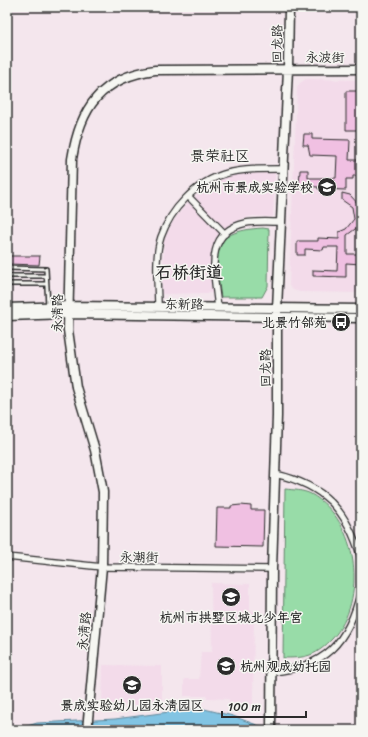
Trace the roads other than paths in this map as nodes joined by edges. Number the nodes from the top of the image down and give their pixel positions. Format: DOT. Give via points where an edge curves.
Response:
graph roads {
  1 [pos="289,7"];
  2 [pos="288,69"];
  3 [pos="361,69"];
  4 [pos="283,168"];
  5 [pos="188,196"];
  6 [pos="280,222"];
  7 [pos="225,234"];
  8 [pos="7,268"];
  9 [pos="7,276"];
  10 [pos="46,276"];
  11 [pos="7,284"];
  12 [pos="46,284"];
  13 [pos="48,306"];
  14 [pos="158,307"];
  15 [pos="7,308"];
  16 [pos="218,308"];
  17 [pos="277,309"];
  18 [pos="361,309"];
  19 [pos="68,310"];
  20 [pos="7,316"];
  21 [pos="277,318"];
  22 [pos="361,318"];
  23 [pos="275,474"];
  24 [pos="7,557"];
  25 [pos="361,558"];
  26 [pos="102,567"];
  27 [pos="272,569"];
  28 [pos="361,590"];
  29 [pos="271,672"];
  30 [pos="271,727"];
  31 [pos="87,730"];
  1 -- 2 [label="street, 回龙路"];
  2 -- 3 [label="street, 永波街"];
  2 -- 4 [label="street, 回龙路"];
  2 -- 19 [label="street, 永清路" via="155,70 135,73 107,87 95,99 88,108 75,137 72,159"];
  4 -- 5 [label="street" via="252,169 212,177 197,186"];
  4 -- 6 [label="street, 回龙路"];
  5 -- 7 [label="street"];
  5 -- 14 [label="street" via="173,214 161,237"];
  6 -- 7 [label="street" via="246,223"];
  6 -- 17 [label="street, 回龙路"];
  7 -- 16 [label="street" via="213,254"];
  8 -- 10 [label="lane" via="46,269"];
  9 -- 10 [label="lane"];
  10 -- 12 [label="lane"];
  11 -- 12 [label="lane"];
  12 -- 13 [label="lane"];
  13 -- 15 [label="street, 东新路"];
  13 -- 19 [label="street, 东新路"];
  14 -- 16 [label="street, 东新路"];
  14 -- 19 [label="street, 东新路"];
  16 -- 17 [label="street, 东新路"];
  17 -- 18 [label="street, 东新路"];
  17 -- 21 [label="street, 回龙路"];
  19 -- 20 [label="street, 东新路"];
  19 -- 21 [label="street, 东新路"];
  19 -- 26 [label="street, 永清路" via="71,360 102,479"];
  21 -- 22 [label="street, 东新路"];
  21 -- 23 [label="street, 回龙路"];
  23 -- 25 [label="street" via="314,487 327,498 351,529"];
  23 -- 27 [label="street, 回龙路"];
  24 -- 26 [label="street, 永潮街"];
  26 -- 27 [label="street, 永潮街"];
  26 -- 31 [label="street, 永清路"];
  27 -- 29 [label="street, 回龙路"];
  28 -- 29 [label="street" via="351,621 326,655 306,666"];
  29 -- 30 [label="street, 回龙路"];
}
